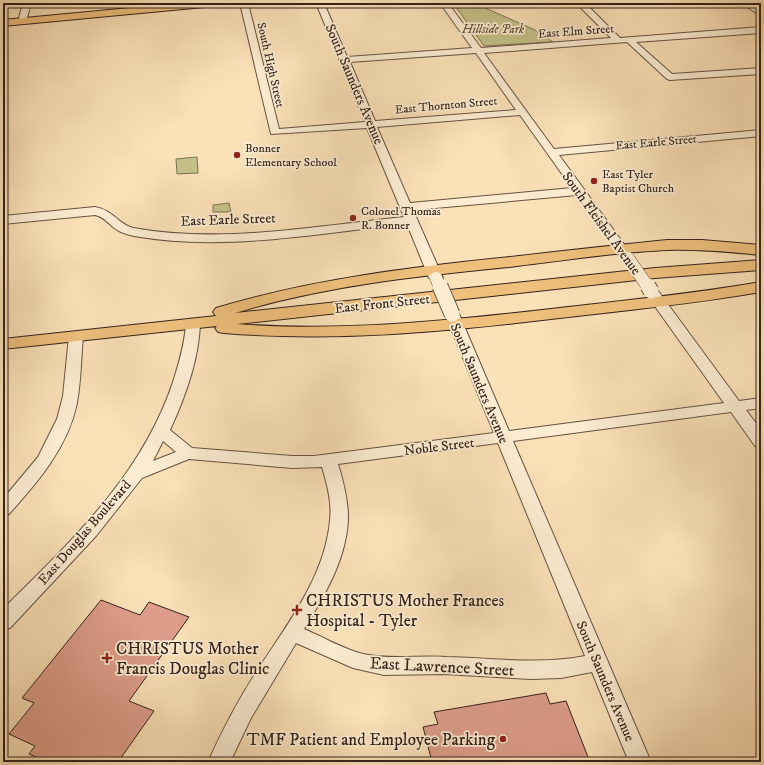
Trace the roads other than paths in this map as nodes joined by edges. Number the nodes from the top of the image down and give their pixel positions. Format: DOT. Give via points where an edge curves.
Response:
graph roads {
  1 [pos="27,3"];
  2 [pos="215,3"];
  3 [pos="244,3"];
  4 [pos="320,3"];
  5 [pos="444,3"];
  6 [pos="580,3"];
  7 [pos="745,3"];
  8 [pos="166,5"];
  9 [pos="761,14"];
  10 [pos="22,22"];
  11 [pos="3,23"];
  12 [pos="761,30"];
  13 [pos="628,39"];
  14 [pos="618,40"];
  15 [pos="478,51"];
  16 [pos="345,60"];
  17 [pos="761,71"];
  18 [pos="523,112"];
  19 [pos="371,124"];
  20 [pos="275,132"];
  21 [pos="761,133"];
  22 [pos="552,152"];
  23 [pos="580,191"];
  24 [pos="407,208"];
  25 [pos="3,220"];
  26 [pos="412,220"];
  27 [pos="761,250"];
  28 [pos="625,254"];
  29 [pos="761,265"];
  30 [pos="435,274"];
  31 [pos="761,288"];
  32 [pos="655,296"];
  33 [pos="454,320"];
  34 [pos="193,323"];
  35 [pos="76,336"];
  36 [pos="3,344"];
  37 [pos="761,403"];
  38 [pos="735,407"];
  39 [pos="161,431"];
  40 [pos="504,438"];
  41 [pos="761,442"];
  42 [pos="188,453"];
  43 [pos="329,460"];
  44 [pos="135,474"];
  45 [pos="3,510"];
  46 [pos="3,622"];
  47 [pos="292,633"];
  48 [pos="598,662"];
  49 [pos="218,762"];
  50 [pos="640,762"];
  1 -- 10 [label="street"];
  2 -- 8 [label="main road"];
  3 -- 20 [label="street, South High Street"];
  4 -- 16 [label="street, South Saunders Avenue"];
  5 -- 15 [label="street, South Fleishel Avenue"];
  6 -- 14 [label="street"];
  7 -- 9 [label="street"];
  8 -- 10 [label="main road"];
  10 -- 11 [label="main road"];
  12 -- 13 [label="street, East Elm Street"];
  13 -- 14 [label="street, East Elm Street"];
  13 -- 17 [label="street" via="670,76"];
  14 -- 15 [label="street, East Elm Street"];
  15 -- 16 [label="street, East Elm Street"];
  15 -- 18 [label="street, South Fleishel Avenue"];
  16 -- 19 [label="street, South Saunders Avenue"];
  18 -- 19 [label="street, East Thornton Street"];
  18 -- 22 [label="street, South Fleishel Avenue"];
  19 -- 20 [label="street, East Thornton Street"];
  19 -- 24 [label="street, South Saunders Avenue"];
  21 -- 22 [label="street, East Earle Street"];
  22 -- 23 [label="street, South Fleishel Avenue"];
  23 -- 24 [label="street"];
  23 -- 28 [label="street, South Fleishel Avenue"];
  24 -- 26 [label="street, South Saunders Avenue"];
  25 -- 26 [label="street, East Earle Street" via="95,211 106,213 122,227 132,231 211,238"];
  26 -- 30 [label="street, South Saunders Avenue"];
  27 -- 28 [label="main road" via="683,245"];
  28 -- 30 [label="main road"];
  28 -- 32 [label="street, South Fleishel Avenue, bridge"];
  29 -- 34 [label="main road, East Front Street" via="647,274"];
  30 -- 33 [label="street, South Saunders Avenue, bridge"];
  30 -- 34 [label="main road" via="354,280 243,305"];
  31 -- 32 [label="main road"];
  32 -- 33 [label="main road"];
  32 -- 38 [label="street, South Fleishel Avenue"];
  33 -- 34 [label="main road" via="360,332 249,331"];
  33 -- 40 [label="street, South Saunders Avenue"];
  34 -- 35 [label="main road, East Front Street"];
  34 -- 39 [label="street, East Douglas Boulevard" via="193,340 177,392"];
  35 -- 36 [label="main road, East Front Street"];
  35 -- 45 [label="street" via="69,403 60,431 42,464"];
  37 -- 38 [label="street, Noble Street"];
  38 -- 40 [label="street, Noble Street"];
  38 -- 41 [label="street, South Fleishel Avenue"];
  39 -- 42 [label="street"];
  39 -- 44 [label="street, East Douglas Boulevard"];
  40 -- 43 [label="street, Noble Street"];
  40 -- 48 [label="street, South Saunders Avenue"];
  42 -- 43 [label="street, Noble Street" via="292,462"];
  42 -- 44 [label="street, Noble Street"];
  43 -- 47 [label="street" via="339,506 334,552 319,586"];
  44 -- 46 [label="street, East Douglas Boulevard" via="107,510"];
  47 -- 48 [label="street, East Lawrence Street" via="360,662 384,666 444,665 538,670 561,669"];
  47 -- 49 [label="street" via="235,726"];
  48 -- 50 [label="street, South Saunders Avenue"];
}
